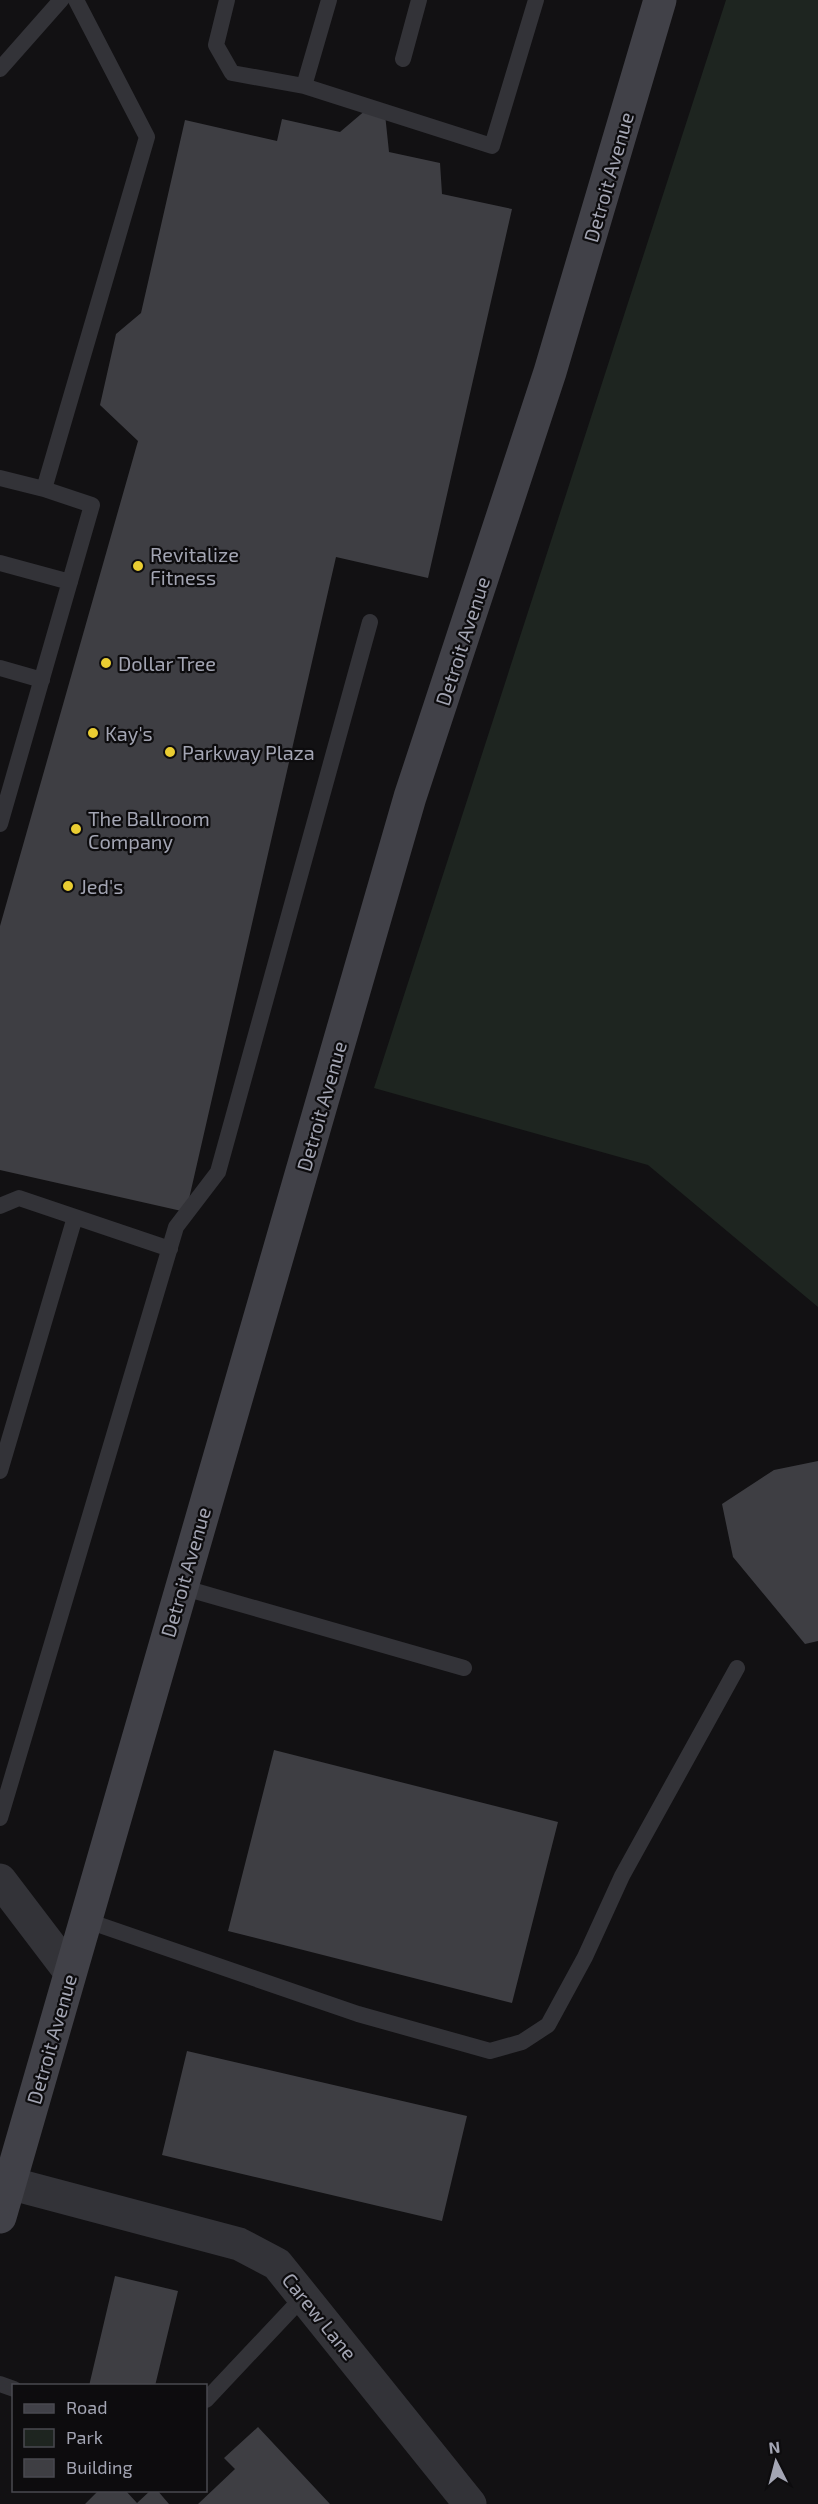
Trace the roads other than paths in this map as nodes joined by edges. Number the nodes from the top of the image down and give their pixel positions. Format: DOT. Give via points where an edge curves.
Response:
graph roads {
  1 [pos="61,0"];
  2 [pos="76,0"];
  3 [pos="227,0"];
  4 [pos="329,0"];
  5 [pos="419,0"];
  6 [pos="536,0"];
  7 [pos="660,0"];
  8 [pos="403,59"];
  9 [pos="0,69"];
  10 [pos="304,86"];
  11 [pos="0,478"];
  12 [pos="44,489"];
  13 [pos="0,563"];
  14 [pos="70,582"];
  15 [pos="370,622"];
  16 [pos="0,668"];
  17 [pos="42,680"];
  18 [pos="7,776"];
  19 [pos="0,824"];
  20 [pos="0,1206"];
  21 [pos="75,1217"];
  22 [pos="170,1249"];
  23 [pos="0,1471"];
  24 [pos="181,1587"];
  25 [pos="464,1668"];
  26 [pos="737,1668"];
  27 [pos="0,1818"];
  28 [pos="0,1880"];
  29 [pos="85,1920"];
  30 [pos="70,1972"];
  31 [pos="9,2183"];
  32 [pos="0,2217"];
  33 [pos="304,2296"];
  34 [pos="207,2399"];
  35 [pos="470,2504"];
  1 -- 9 [label="lane"];
  2 -- 12 [label="lane" via="147,137"];
  3 -- 10 [label="lane" via="216,45 232,73"];
  4 -- 10 [label="lane"];
  5 -- 8 [label="lane"];
  6 -- 10 [label="lane" via="492,146"];
  7 -- 24 [label="street, Detroit Avenue" via="550,372 407,808"];
  11 -- 12 [label="lane"];
  12 -- 14 [label="lane" via="92,505"];
  13 -- 14 [label="lane"];
  14 -- 17 [label="lane"];
  15 -- 22 [label="lane" via="218,1172 176,1227"];
  16 -- 17 [label="lane"];
  17 -- 18 [label="lane"];
  18 -- 19 [label="lane"];
  20 -- 21 [label="lane" via="20,1198"];
  21 -- 22 [label="lane"];
  21 -- 23 [label="lane"];
  22 -- 27 [label="lane"];
  24 -- 25 [label="lane"];
  24 -- 29 [label="street, Detroit Avenue"];
  26 -- 29 [label="lane" via="622,1876 548,2025 522,2042 490,2051 358,2014"];
  28 -- 30 [label="street"];
  29 -- 30 [label="street, Detroit Avenue"];
  30 -- 31 [label="street, Detroit Avenue"];
  31 -- 32 [label="street, Detroit Avenue"];
  31 -- 33 [label="street, Carew Lane" via="239,2244 277,2264"];
  33 -- 34 [label="lane"];
  33 -- 35 [label="street, Carew Lane"];
}
